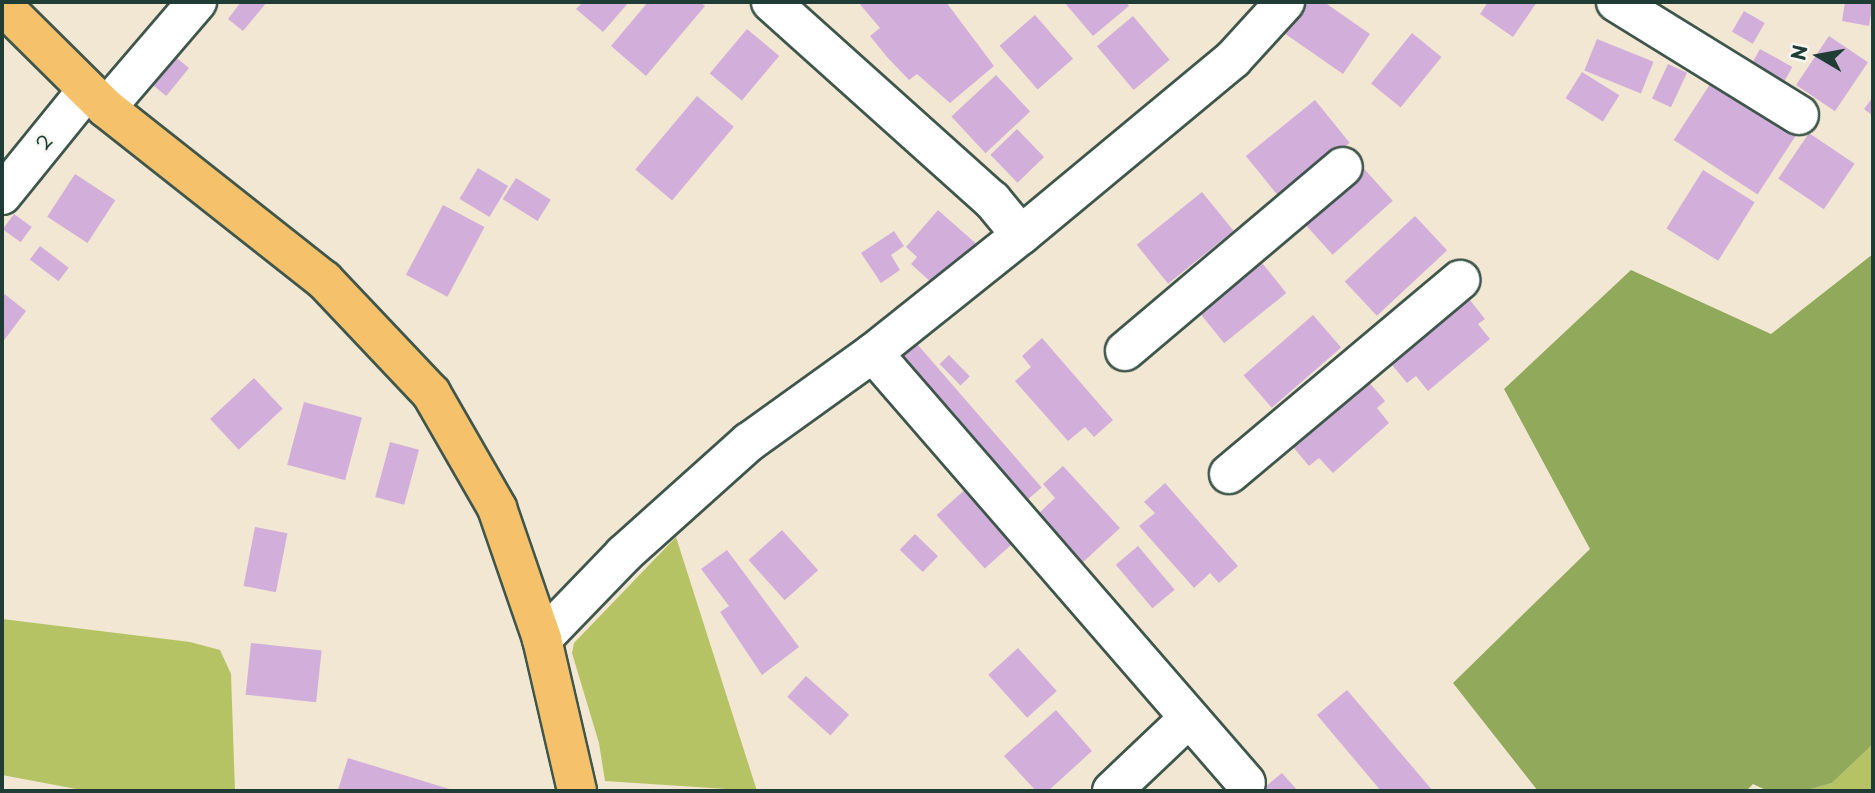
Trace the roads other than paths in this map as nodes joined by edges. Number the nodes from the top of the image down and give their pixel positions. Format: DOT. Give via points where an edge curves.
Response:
graph roads {
  1 [pos="197,2"];
  2 [pos="771,2"];
  3 [pos="1615,2"];
  4 [pos="2,5"];
  5 [pos="1275,6"];
  6 [pos="97,99"];
  7 [pos="1798,115"];
  8 [pos="1343,167"];
  9 [pos="2,195"];
  10 [pos="1021,235"];
  11 [pos="1460,280"];
  12 [pos="1125,351"];
  13 [pos="873,353"];
  14 [pos="1229,474"];
  15 [pos="542,639"];
  16 [pos="1189,718"];
  17 [pos="1246,783"];
  18 [pos="577,791"];
  19 [pos="1112,791"];
  1 -- 6 [label="street, 2"];
  2 -- 10 [label="street" via="992,200"];
  3 -- 7 [label="street"];
  4 -- 6 [label="main road"];
  5 -- 10 [label="street" via="1233,59"];
  6 -- 9 [label="street, 2"];
  6 -- 15 [label="main road" via="324,280 431,393 497,508"];
  8 -- 12 [label="street"];
  10 -- 13 [label="street"];
  11 -- 14 [label="street"];
  13 -- 15 [label="street" via="749,442 624,554"];
  13 -- 16 [label="street"];
  15 -- 18 [label="main road"];
  16 -- 17 [label="street"];
  16 -- 19 [label="street"];
}
